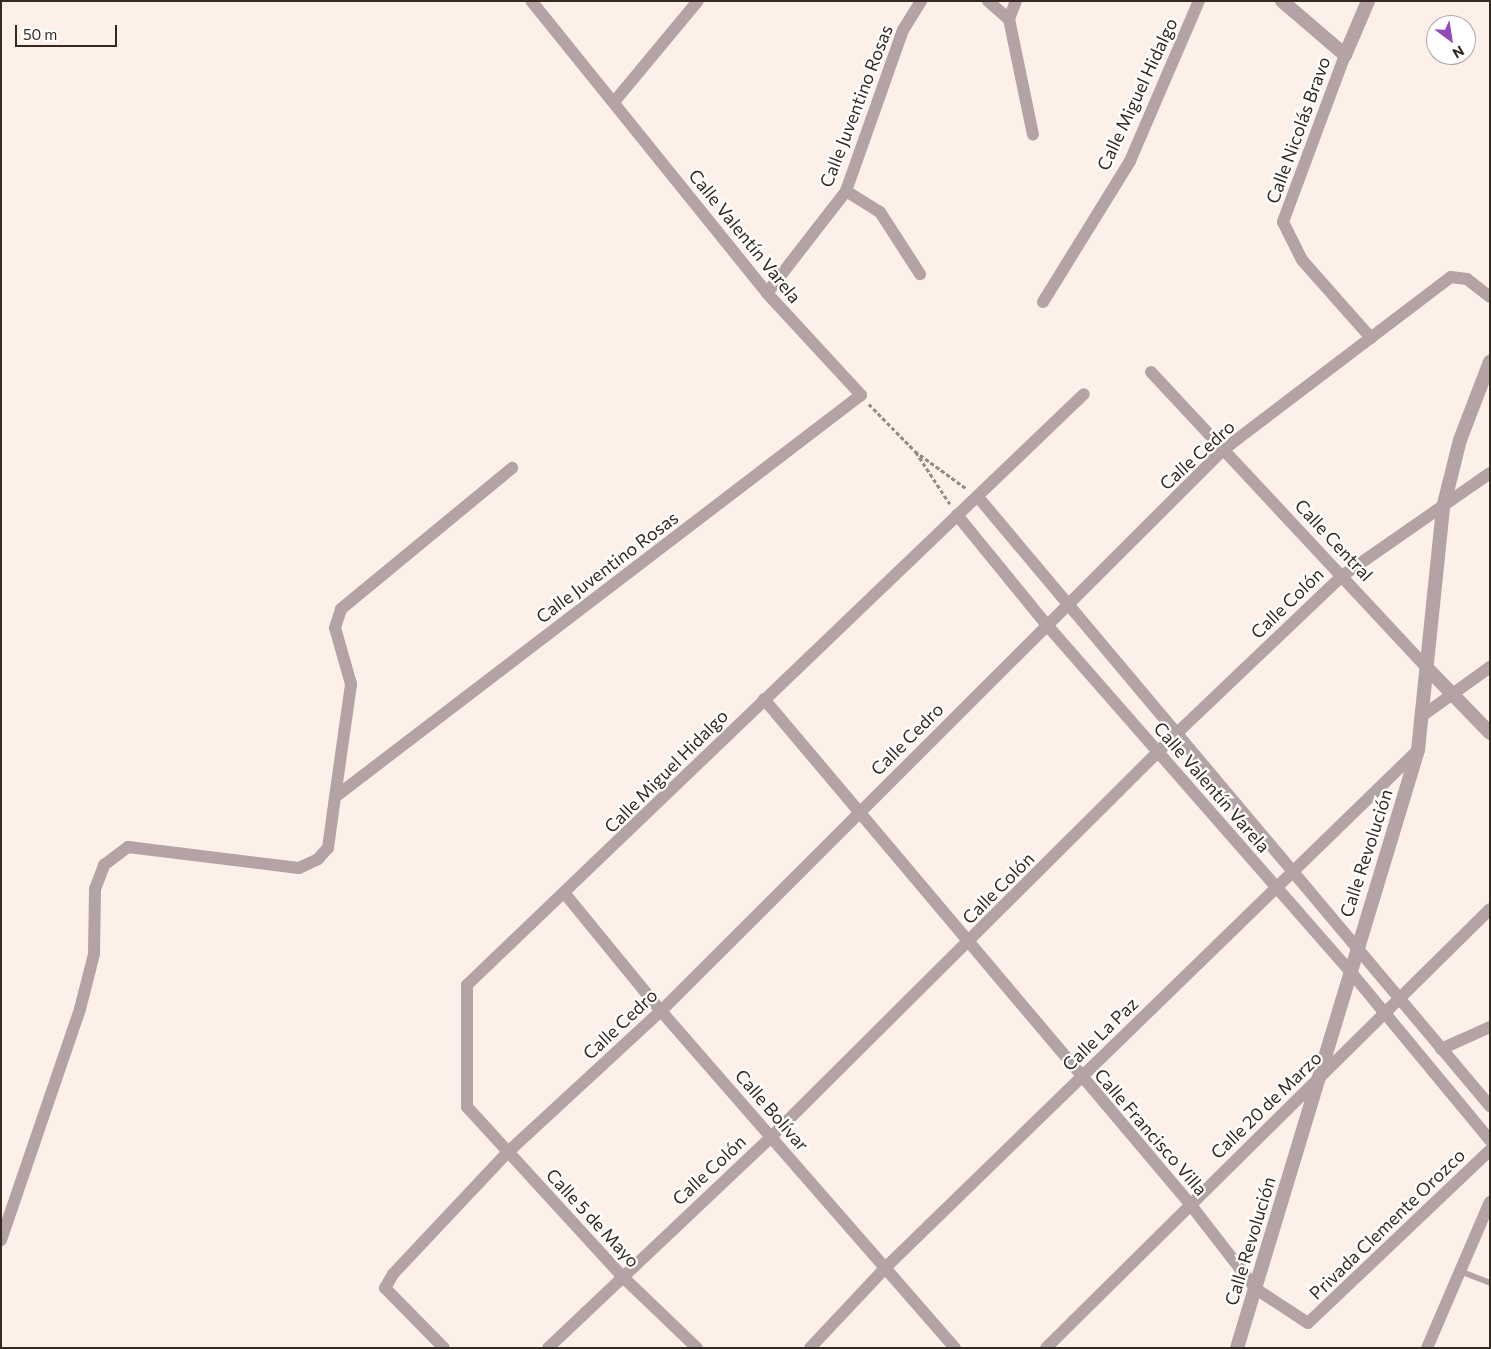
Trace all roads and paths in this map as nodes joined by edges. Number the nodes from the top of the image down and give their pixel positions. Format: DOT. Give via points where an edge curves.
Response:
graph roads {
  1 [pos="531,1"];
  2 [pos="698,1"];
  3 [pos="921,1"];
  4 [pos="988,1"];
  5 [pos="1016,1"];
  6 [pos="1199,1"];
  7 [pos="1282,1"];
  8 [pos="1368,1"];
  9 [pos="1009,19"];
  10 [pos="1345,54"];
  11 [pos="614,102"];
  12 [pos="1032,135"];
  13 [pos="846,191"];
  14 [pos="920,274"];
  15 [pos="767,293"];
  16 [pos="1490,297"];
  17 [pos="1042,302"];
  18 [pos="1371,338"];
  19 [pos="1490,363"];
  20 [pos="1151,372"];
  21 [pos="1084,394"];
  22 [pos="861,395"];
  23 [pos="1224,450"];
  24 [pos="915,451"];
  25 [pos="512,468"];
  26 [pos="1490,473"];
  27 [pos="978,497"];
  28 [pos="1443,508"];
  29 [pos="957,515"];
  30 [pos="1342,576"];
  31 [pos="1065,605"];
  32 [pos="1046,624"];
  33 [pos="1490,667"];
  34 [pos="1428,669"];
  35 [pos="1450,692"];
  36 [pos="764,699"];
  37 [pos="1422,716"];
  38 [pos="1490,733"];
  39 [pos="1176,734"];
  40 [pos="1418,750"];
  41 [pos="1159,751"];
  42 [pos="335,797"];
  43 [pos="859,811"];
  44 [pos="1291,873"];
  45 [pos="1276,887"];
  46 [pos="566,895"];
  47 [pos="1490,909"];
  48 [pos="968,943"];
  49 [pos="1356,948"];
  50 [pos="1350,971"];
  51 [pos="1402,1000"];
  52 [pos="661,1011"];
  53 [pos="1387,1015"];
  54 [pos="1490,1027"];
  55 [pos="1441,1048"];
  56 [pos="1080,1078"];
  57 [pos="1318,1078"];
  58 [pos="1490,1106"];
  59 [pos="467,1108"];
  60 [pos="772,1136"];
  61 [pos="1490,1140"];
  62 [pos="1490,1150"];
  63 [pos="508,1152"];
  64 [pos="1490,1202"];
  65 [pos="1190,1204"];
  66 [pos="1,1240"];
  67 [pos="885,1268"];
  68 [pos="1462,1272"];
  69 [pos="621,1275"];
  70 [pos="1490,1283"];
  71 [pos="1256,1289"];
  72 [pos="1308,1323"];
  73 [pos="444,1348"];
  74 [pos="548,1348"];
  75 [pos="697,1348"];
  76 [pos="810,1348"];
  77 [pos="955,1348"];
  78 [pos="1046,1348"];
  79 [pos="1237,1348"];
  80 [pos="1427,1348"];
  1 -- 11 [label="street, Calle Valentín Varela"];
  2 -- 11 [label="street"];
  3 -- 13 [label="street, Calle Juventino Rosas" via="903,30"];
  4 -- 9 [label="street"];
  5 -- 9 [label="street"];
  6 -- 17 [label="street, Calle Miguel Hidalgo" via="1130,161"];
  7 -- 10 [label="street"];
  8 -- 10 [label="street"];
  9 -- 12 [label="street"];
  10 -- 18 [label="street, Calle Nicolás Bravo" via="1283,222 1302,260"];
  11 -- 15 [label="street, Calle Valentín Varela"];
  13 -- 14 [label="street" via="880,212"];
  13 -- 15 [label="street, Calle Juventino Rosas"];
  15 -- 22 [label="street, Calle Valentín Varela"];
  16 -- 18 [label="street, Calle Cedro" via="1467,279 1451,277"];
  18 -- 23 [label="street, Calle Cedro"];
  19 -- 28 [label="street, Calle Revolución" via="1460,440"];
  20 -- 23 [label="street, Calle Central"];
  21 -- 27 [label="street, Calle Miguel Hidalgo"];
  22 -- 24 [label="path"];
  22 -- 42 [label="street, Calle Juventino Rosas"];
  23 -- 30 [label="street, Calle Central"];
  23 -- 31 [label="street, Calle Cedro"];
  24 -- 27 [label="path"];
  24 -- 29 [label="path"];
  25 -- 42 [label="street" via="341,609 335,628 351,684"];
  26 -- 28 [label="street, Calle Colón"];
  27 -- 29 [label="street, Calle Miguel Hidalgo"];
  27 -- 31 [label="street, Calle Valentín Varela"];
  28 -- 30 [label="street, Calle Colón"];
  28 -- 34 [label="street, Calle Revolución"];
  29 -- 32 [label="street, Calle Valentín Varela"];
  29 -- 36 [label="street, Calle Miguel Hidalgo"];
  30 -- 34 [label="street, Calle Central"];
  30 -- 39 [label="street, Calle Colón"];
  31 -- 32 [label="street, Calle Cedro"];
  31 -- 39 [label="street, Calle Valentín Varela"];
  32 -- 41 [label="street, Calle Valentín Varela"];
  32 -- 43 [label="street, Calle Cedro"];
  33 -- 35 [label="street"];
  34 -- 35 [label="street, Calle Central"];
  34 -- 37 [label="street, Calle Revolución"];
  35 -- 37 [label="street"];
  35 -- 38 [label="street, Calle Central"];
  36 -- 43 [label="street, Calle Francisco Villa"];
  36 -- 46 [label="street, Calle Miguel Hidalgo"];
  37 -- 40 [label="street, Calle Revolución"];
  39 -- 41 [label="street, Calle Colón"];
  39 -- 44 [label="street, Calle Valentín Varela"];
  40 -- 44 [label="street, Calle La Paz"];
  40 -- 49 [label="street, Calle Revolución"];
  41 -- 45 [label="street, Calle Valentín Varela"];
  41 -- 48 [label="street, Calle Colón"];
  42 -- 66 [label="street" via="328,848 299,868 128,847 104,865 95,889 94,954 80,1009"];
  43 -- 48 [label="street, Calle Francisco Villa"];
  43 -- 52 [label="street, Calle Cedro"];
  44 -- 45 [label="street, Calle La Paz"];
  44 -- 49 [label="street, Calle Valentín Varela"];
  45 -- 50 [label="street, Calle Valentín Varela"];
  45 -- 56 [label="street, Calle La Paz"];
  46 -- 52 [label="street, Calle Bolívar"];
  46 -- 59 [label="street, Calle Miguel Hidalgo" via="467,985"];
  47 -- 51 [label="street, Calle 20 de Marzo"];
  48 -- 56 [label="street, Calle Francisco Villa"];
  48 -- 60 [label="street, Calle Colón"];
  49 -- 50 [label="street, Calle Revolución"];
  49 -- 51 [label="street, Calle Valentín Varela"];
  50 -- 53 [label="street, Calle Valentín Varela"];
  50 -- 57 [label="street, Calle Revolución"];
  51 -- 53 [label="street, Calle 20 de Marzo"];
  51 -- 55 [label="street, Calle Valentín Varela"];
  52 -- 60 [label="street, Calle Bolívar"];
  52 -- 63 [label="street, Calle Cedro"];
  53 -- 57 [label="street, Calle 20 de Marzo"];
  53 -- 61 [label="street, Calle Valentín Varela"];
  54 -- 55 [label="street"];
  55 -- 58 [label="street, Calle Valentín Varela"];
  56 -- 65 [label="street, Calle Francisco Villa"];
  56 -- 67 [label="street, Calle La Paz"];
  57 -- 65 [label="street, Calle 20 de Marzo"];
  57 -- 71 [label="street, Calle Revolución"];
  59 -- 63 [label="street, Calle 5 de Mayo"];
  60 -- 67 [label="street, Calle Bolívar"];
  60 -- 69 [label="street, Calle Colón"];
  62 -- 72 [label="street, Privada Clemente Orozco"];
  63 -- 69 [label="street, Calle 5 de Mayo"];
  63 -- 73 [label="street, Calle Cedro" via="393,1274 385,1288"];
  64 -- 68 [label="street"];
  65 -- 71 [label="street, Calle Francisco Villa"];
  65 -- 78 [label="street, Calle 20 de Marzo"];
  67 -- 76 [label="street, Calle La Paz"];
  67 -- 77 [label="street, Calle Bolívar"];
  68 -- 70 [label="lane"];
  68 -- 80 [label="street"];
  69 -- 74 [label="street, Calle Colón"];
  69 -- 75 [label="street, Calle 5 de Mayo"];
  71 -- 72 [label="street, Calle Francisco Villa"];
  71 -- 79 [label="street, Calle Revolución"];
}
